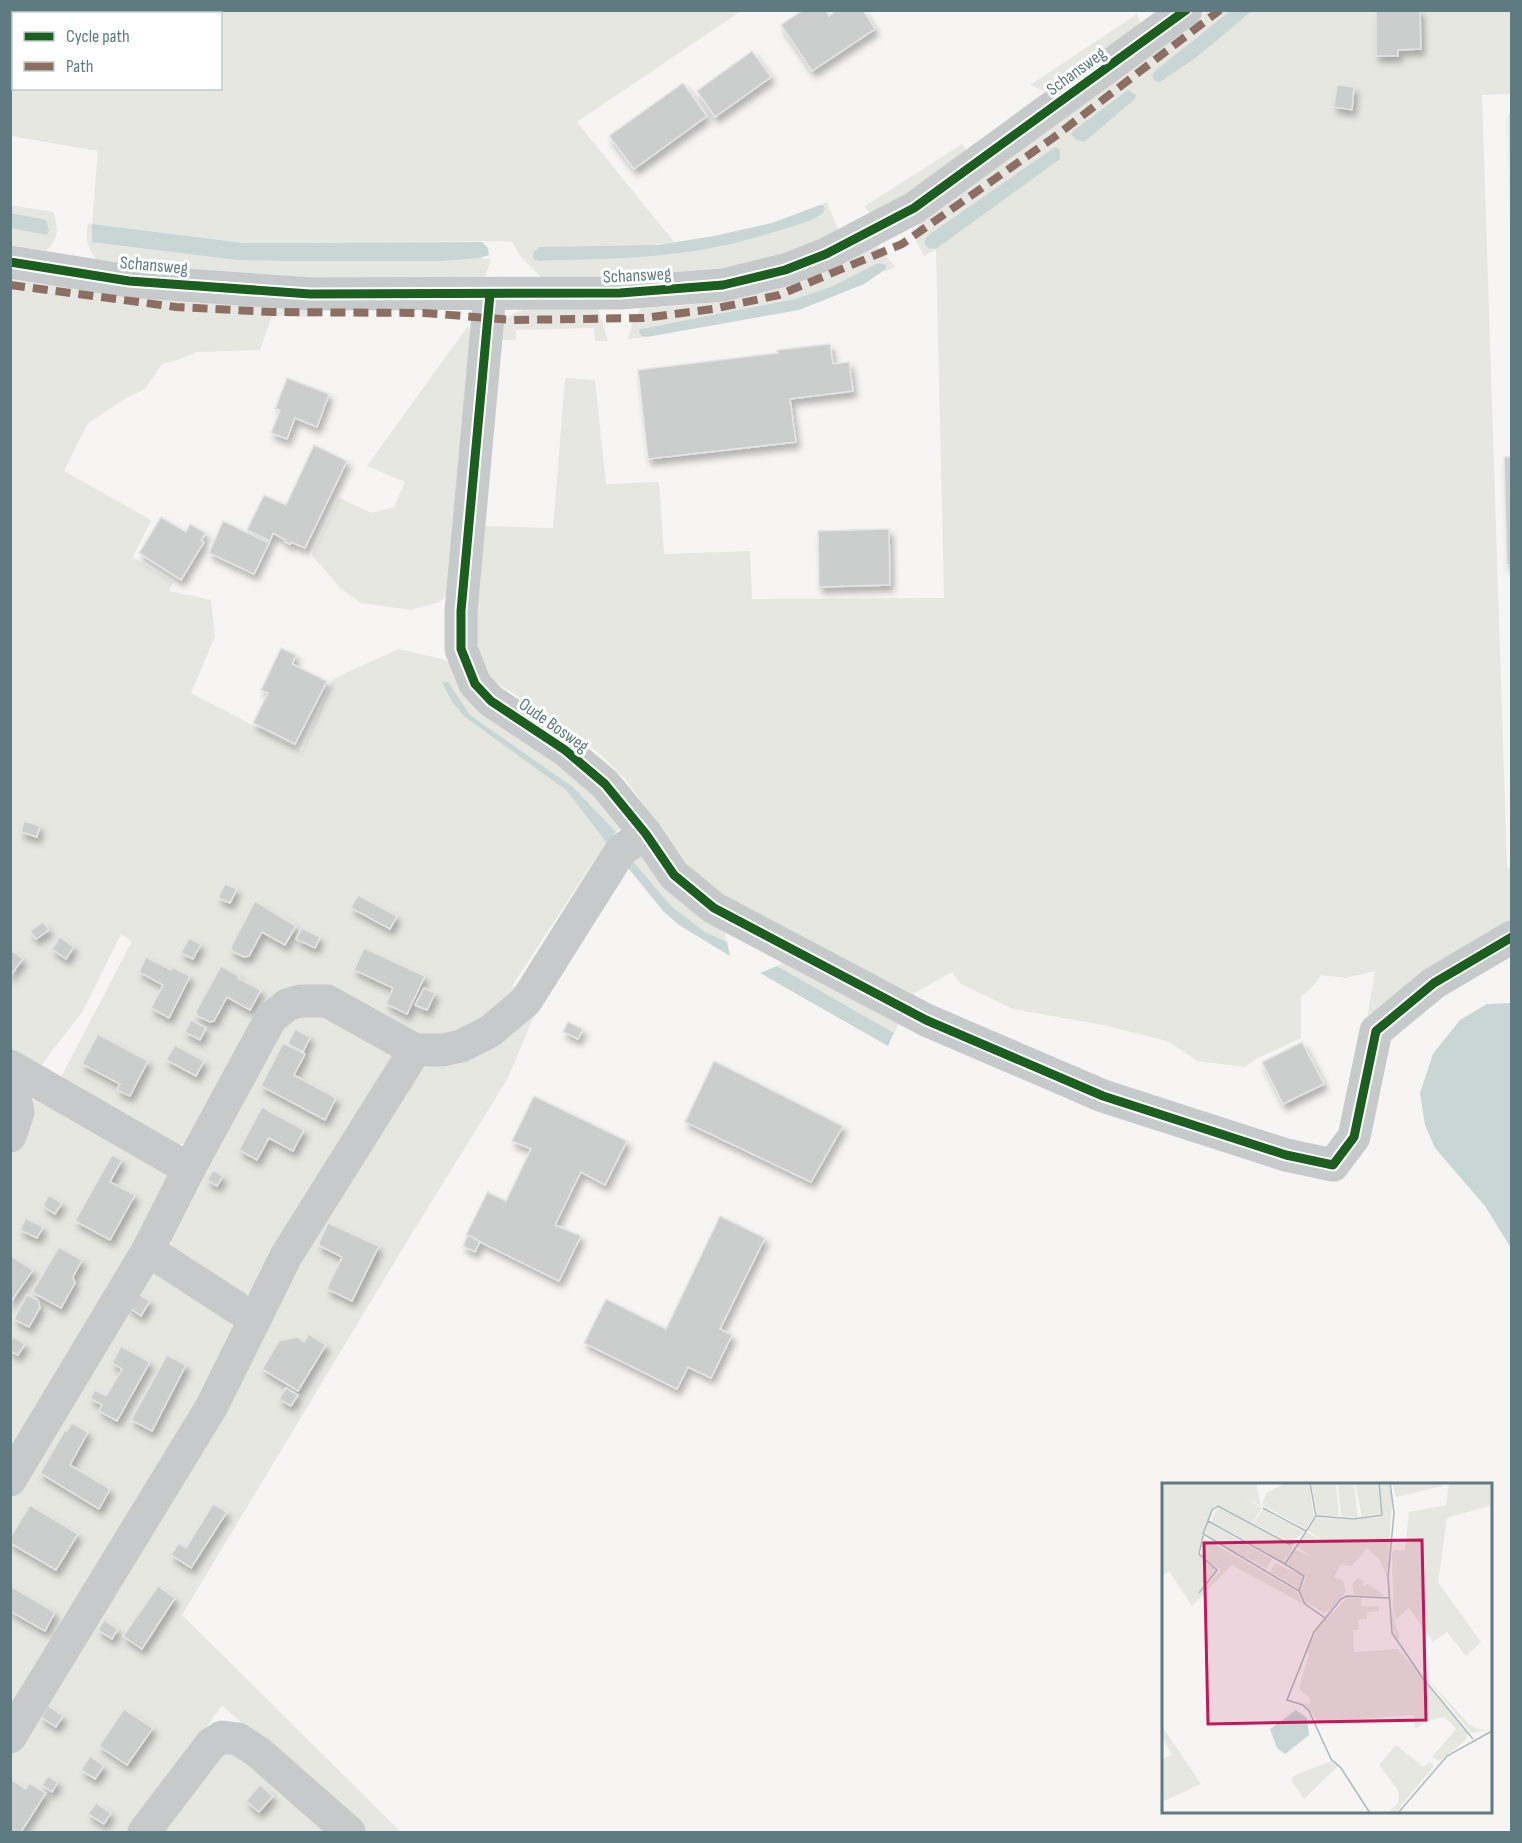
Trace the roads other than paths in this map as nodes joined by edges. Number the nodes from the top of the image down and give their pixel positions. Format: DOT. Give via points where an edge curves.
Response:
graph roads {
  1 [pos="1186,10"];
  2 [pos="10,262"];
  3 [pos="490,294"];
  4 [pos="646,834"];
  5 [pos="1512,937"];
  6 [pos="415,1050"];
  7 [pos="10,1066"];
  8 [pos="10,1076"];
  9 [pos="10,1136"];
  10 [pos="189,1169"];
  11 [pos="148,1250"];
  12 [pos="254,1319"];
  13 [pos="10,1480"];
  14 [pos="10,1737"];
  15 [pos="144,1833"];
  16 [pos="349,1833"];
  1 -- 3 [label="street, Schansweg" via="914,208 826,254 785,270 723,285 620,293"];
  2 -- 3 [label="street, Schansweg" via="129,281 310,294"];
  3 -- 4 [label="street, Oude Bosweg" via="461,611 461,649 475,684 491,701 565,750 605,784"];
  4 -- 5 [label="street, Oude Bosweg" via="674,875 714,908 926,1020 1103,1096 1286,1155 1333,1165 1353,1137 1376,1031 1434,983"];
  4 -- 6 [label="street" via="621,849 526,1001 489,1032 461,1046"];
  6 -- 10 [label="street" via="327,1002 300,1001 287,1005 271,1018"];
  6 -- 12 [label="street" via="286,1256"];
  7 -- 10 [label="street"];
  8 -- 9 [label="street" via="18,1112"];
  10 -- 11 [label="street"];
  11 -- 12 [label="street"];
  11 -- 13 [label="street"];
  12 -- 14 [label="street" via="212,1406"];
  15 -- 16 [label="street" via="211,1744 222,1737 238,1739 258,1752"];
}
